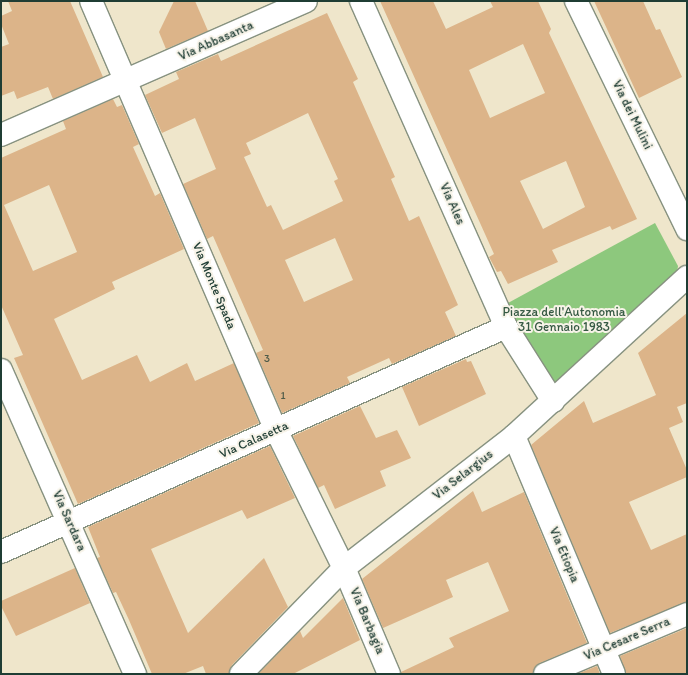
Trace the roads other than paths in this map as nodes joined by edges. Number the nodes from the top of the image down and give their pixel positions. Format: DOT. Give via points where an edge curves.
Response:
graph roads {
  1 [pos="91,1"];
  2 [pos="306,1"];
  3 [pos="361,1"];
  4 [pos="576,1"];
  5 [pos="126,80"];
  6 [pos="1,135"];
  7 [pos="687,229"];
  8 [pos="687,277"];
  9 [pos="506,327"];
  10 [pos="1,370"];
  11 [pos="553,401"];
  12 [pos="276,430"];
  13 [pos="514,436"];
  14 [pos="69,522"];
  15 [pos="1,552"];
  16 [pos="344,568"];
  17 [pos="687,614"];
  18 [pos="603,649"];
  19 [pos="135,674"];
  20 [pos="240,674"];
  21 [pos="389,674"];
  22 [pos="545,674"];
  23 [pos="614,674"];
  1 -- 5 [label="street, Via Monte Spada"];
  2 -- 5 [label="street, Via Abbasanta"];
  3 -- 9 [label="street, Via Ales"];
  4 -- 7 [label="street, Via dei Mulini"];
  5 -- 6 [label="street, Via Abbasanta"];
  5 -- 12 [label="street, Via Monte Spada"];
  8 -- 11 [label="street, Via Selargius"];
  9 -- 11 [label="street, Via Ales"];
  9 -- 12 [label="street, Via Calasetta"];
  10 -- 14 [label="street, Via Sardara"];
  11 -- 13 [label="street, Via Selargius"];
  12 -- 14 [label="street, Via Calasetta"];
  12 -- 16 [label="street, Via Monte Spada"];
  13 -- 16 [label="street, Via Selargius"];
  13 -- 18 [label="street, Via Etiopia"];
  14 -- 15 [label="street, Via Calasetta"];
  14 -- 19 [label="street, Via Sardara"];
  16 -- 20 [label="street, Via Selargius"];
  16 -- 21 [label="street, Via Barbagia"];
  17 -- 18 [label="street, Via Cesare Serra"];
  18 -- 22 [label="street, Via Cesare Serra"];
  18 -- 23 [label="street, Via Etiopia"];
}
